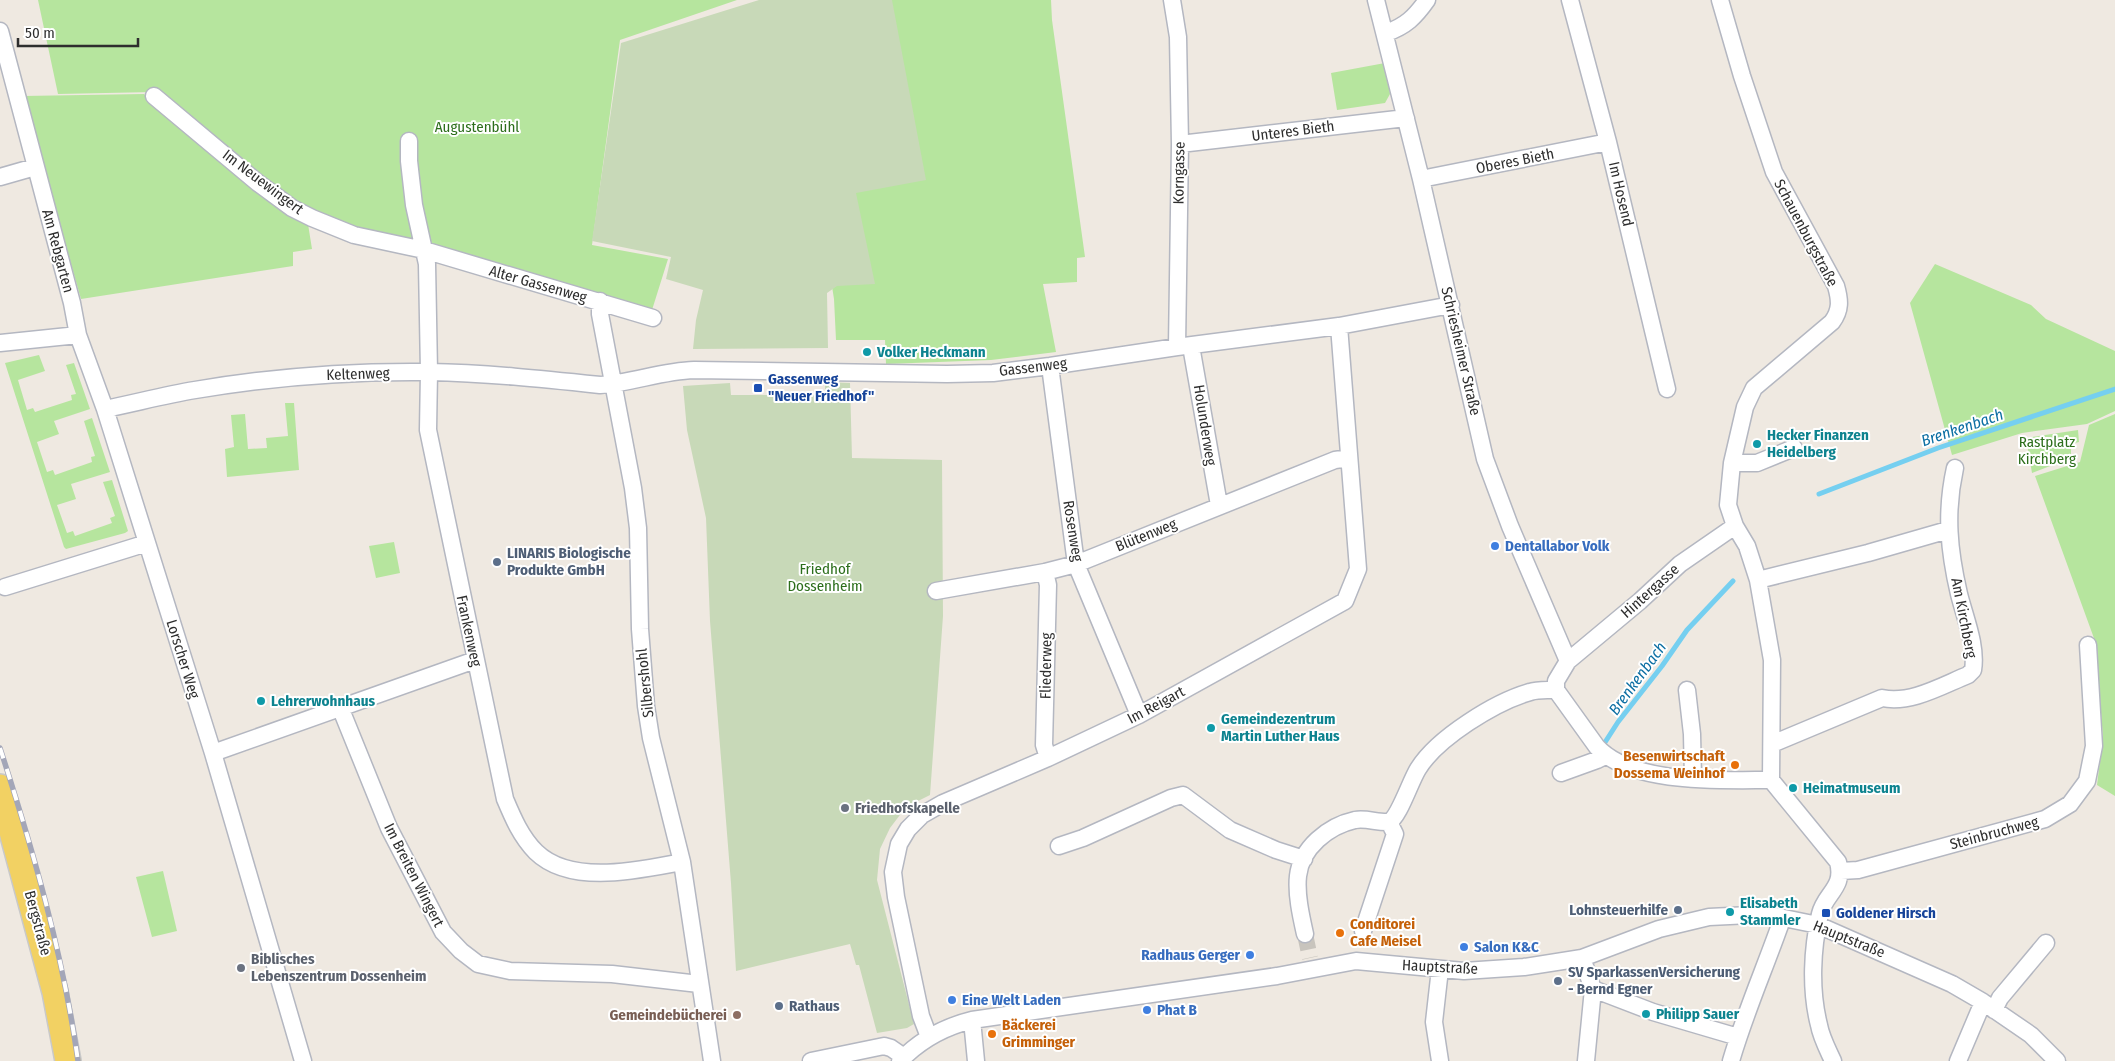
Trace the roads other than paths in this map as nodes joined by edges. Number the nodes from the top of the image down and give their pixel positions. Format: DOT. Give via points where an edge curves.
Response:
graph roads {
  1 [pos="1172,0"];
  2 [pos="1376,0"];
  3 [pos="1427,0"];
  4 [pos="1570,0"];
  5 [pos="1720,0"];
  6 [pos="1386,33"];
  7 [pos="1,38"];
  8 [pos="154,96"];
  9 [pos="1406,118"];
  10 [pos="409,141"];
  11 [pos="1608,142"];
  12 [pos="1180,144"];
  13 [pos="35,167"];
  14 [pos="0,177"];
  15 [pos="1421,179"];
  16 [pos="424,250"];
  17 [pos="600,302"];
  18 [pos="1451,306"];
  19 [pos="653,318"];
  20 [pos="1339,326"];
  21 [pos="78,335"];
  22 [pos="0,342"];
  23 [pos="1184,346"];
  24 [pos="1050,366"];
  25 [pos="429,372"];
  26 [pos="613,384"];
  27 [pos="1667,389"];
  28 [pos="105,409"];
  29 [pos="1794,448"];
  30 [pos="1349,458"];
  31 [pos="1732,462"];
  32 [pos="1955,468"];
  33 [pos="1219,505"];
  34 [pos="1735,526"];
  35 [pos="1948,530"];
  36 [pos="147,543"];
  37 [pos="1076,564"];
  38 [pos="1045,572"];
  39 [pos="1758,580"];
  40 [pos="5,587"];
  41 [pos="936,591"];
  42 [pos="2088,645"];
  43 [pos="475,660"];
  44 [pos="1568,661"];
  45 [pos="1556,690"];
  46 [pos="1687,690"];
  47 [pos="340,707"];
  48 [pos="1139,716"];
  49 [pos="1772,744"];
  50 [pos="213,753"];
  51 [pos="1605,756"];
  52 [pos="1048,758"];
  53 [pos="1561,773"];
  54 [pos="1693,779"];
  55 [pos="1771,780"];
  56 [pos="0,786"];
  57 [pos="1389,822"];
  58 [pos="1059,846"];
  59 [pos="1304,859"];
  60 [pos="682,862"];
  61 [pos="1840,871"];
  62 [pos="1779,917"];
  63 [pos="1818,925"];
  64 [pos="1363,931"];
  65 [pos="1305,934"];
  66 [pos="2046,943"];
  67 [pos="1582,958"];
  68 [pos="1440,969"];
  69 [pos="699,984"];
  70 [pos="1593,989"];
  71 [pos="1988,1006"];
  72 [pos="972,1020"];
  73 [pos="1738,1036"];
  74 [pos="929,1037"];
  75 [pos="902,1059"];
  76 [pos="68,1061"];
  77 [pos="303,1061"];
  78 [pos="712,1061"];
  79 [pos="811,1061"];
  80 [pos="976,1061"];
  81 [pos="1440,1061"];
  82 [pos="1586,1061"];
  83 [pos="1731,1061"];
  84 [pos="1833,1061"];
  85 [pos="1958,1061"];
  86 [pos="2058,1061"];
  1 -- 12 [label="street, Korngasse" via="1178,37"];
  2 -- 6 [label="street, Schriesheimer Straße"];
  3 -- 6 [label="street" via="1401,28"];
  4 -- 11 [label="street, Im Hosend"];
  5 -- 31 [label="street, Schauenburgstraße" via="1774,172 1836,286 1840,301 1838,314 1832,322 1754,388 1745,407"];
  6 -- 9 [label="street, Schriesheimer Straße"];
  7 -- 13 [label="street, Am Rebgarten"];
  8 -- 16 [label="street, Im Neuewingert" via="292,208 354,235"];
  9 -- 12 [label="street, Unteres Bieth"];
  9 -- 15 [label="street, Schriesheimer Straße"];
  10 -- 16 [label="street" via="414,205"];
  11 -- 15 [label="street, Oberes Bieth"];
  11 -- 27 [label="street, Im Hosend"];
  12 -- 23 [label="street, Korngasse"];
  13 -- 14 [label="street"];
  13 -- 21 [label="street, Am Rebgarten"];
  15 -- 18 [label="street, Schriesheimer Straße"];
  16 -- 17 [label="street, Alter Gassenweg"];
  16 -- 25 [label="street, Frankenweg"];
  17 -- 19 [label="street, Alter Gassenweg"];
  17 -- 26 [label="street, Silbershohl"];
  18 -- 20 [label="street, Gassenweg"];
  18 -- 44 [label="street, Schriesheimer Straße" via="1486,458 1510,526"];
  20 -- 23 [label="street, Gassenweg"];
  20 -- 30 [label="street, Im Reigart"];
  21 -- 22 [label="street"];
  21 -- 28 [label="street, Lorscher Weg"];
  23 -- 24 [label="street, Gassenweg"];
  23 -- 33 [label="street, Holunderweg"];
  24 -- 26 [label="street, Gassenweg" via="947,374 686,370"];
  24 -- 37 [label="street, Rosenweg"];
  25 -- 26 [label="street, Keltenweg"];
  25 -- 28 [label="street, Keltenweg" via="300,377 195,390"];
  25 -- 43 [label="street, Frankenweg" via="428,430"];
  26 -- 60 [label="street, Silbershohl" via="638,528 640,629 646,706"];
  28 -- 36 [label="street, Lorscher Weg"];
  29 -- 31 [label="street" via="1757,462"];
  30 -- 33 [label="street, Blütenweg" via="1335,460"];
  30 -- 48 [label="street, Im Reigart" via="1358,569 1345,601"];
  31 -- 34 [label="street, Schauenburgstraße" via="1728,505"];
  32 -- 35 [label="street, Am Kirchberg"];
  33 -- 37 [label="street, Blütenweg"];
  34 -- 39 [label="street, Schauenburgstraße" via="1747,546"];
  34 -- 44 [label="street, Hintergasse" via="1680,564"];
  35 -- 39 [label="street"];
  35 -- 49 [label="street, Am Kirchberg" via="1972,649 1973,670 1968,675 1907,699 1882,698"];
  36 -- 40 [label="street"];
  36 -- 50 [label="street, Lorscher Weg"];
  37 -- 38 [label="street, Blütenweg"];
  37 -- 48 [label="street, Rosenweg"];
  38 -- 41 [label="street, Blütenweg"];
  38 -- 52 [label="street, Fliederweg" via="1048,585 1044,745"];
  39 -- 49 [label="street, Schauenburgstraße" via="1772,660"];
  42 -- 61 [label="street, Steinbruchweg" via="2094,746 2088,781 2070,804 2045,819 1858,870"];
  43 -- 47 [label="street"];
  43 -- 60 [label="street, Frankenweg" via="505,799 514,820 537,853 552,863 581,872 633,871"];
  44 -- 45 [label="street" via="1556,681"];
  45 -- 51 [label="street"];
  45 -- 57 [label="street" via="1531,691 1502,703 1476,717 1433,750 1418,768 1397,816"];
  46 -- 54 [label="street"];
  47 -- 50 [label="street"];
  47 -- 69 [label="street, Im Breiten Wingert" via="389,828 443,932 461,951 478,964 510,970 612,974"];
  48 -- 52 [label="street, Im Reigart"];
  49 -- 55 [label="street, Schauenburgstraße"];
  50 -- 77 [label="street, Lorscher Weg"];
  51 -- 53 [label="street"];
  51 -- 54 [label="street" via="1626,767"];
  52 -- 74 [label="street, Im Reigart" via="922,814 899,844 893,872 896,897 921,1016"];
  54 -- 55 [label="street"];
  55 -- 61 [label="street" via="1838,862"];
  56 -- 76 [label="main road, Bergstraße" via="55,992"];
  57 -- 59 [label="street" via="1362,819 1344,824 1321,836"];
  57 -- 64 [label="street" via="1395,834"];
  58 -- 59 [label="street" via="1183,795 1230,830"];
  59 -- 65 [label="street" via="1298,883"];
  60 -- 69 [label="street, Silbershohl"];
  61 -- 63 [label="street" via="1840,880 1821,911"];
  62 -- 63 [label="street, Hauptstraße"];
  62 -- 67 [label="street, Hauptstraße" via="1709,917 1660,929"];
  62 -- 73 [label="street" via="1780,925"];
  63 -- 71 [label="street, Hauptstraße" via="1952,984"];
  63 -- 84 [label="street" via="1814,990 1819,1026"];
  66 -- 71 [label="street" via="2000,998"];
  67 -- 68 [label="street, Hauptstraße" via="1524,967 1464,971"];
  67 -- 70 [label="street"];
  68 -- 72 [label="street, Hauptstraße" via="1356,962 1311,964"];
  68 -- 81 [label="street" via="1434,1022"];
  69 -- 78 [label="street, Silbershohl"];
  70 -- 73 [label="street" via="1653,1012"];
  70 -- 82 [label="street"];
  71 -- 85 [label="street"];
  71 -- 86 [label="street, Hauptstraße" via="2031,1035"];
  72 -- 74 [label="street, Hauptstraße"];
  72 -- 80 [label="street"];
  73 -- 83 [label="street"];
  74 -- 75 [label="street, Hauptstraße"];
  75 -- 79 [label="street" via="884,1046"];
}
